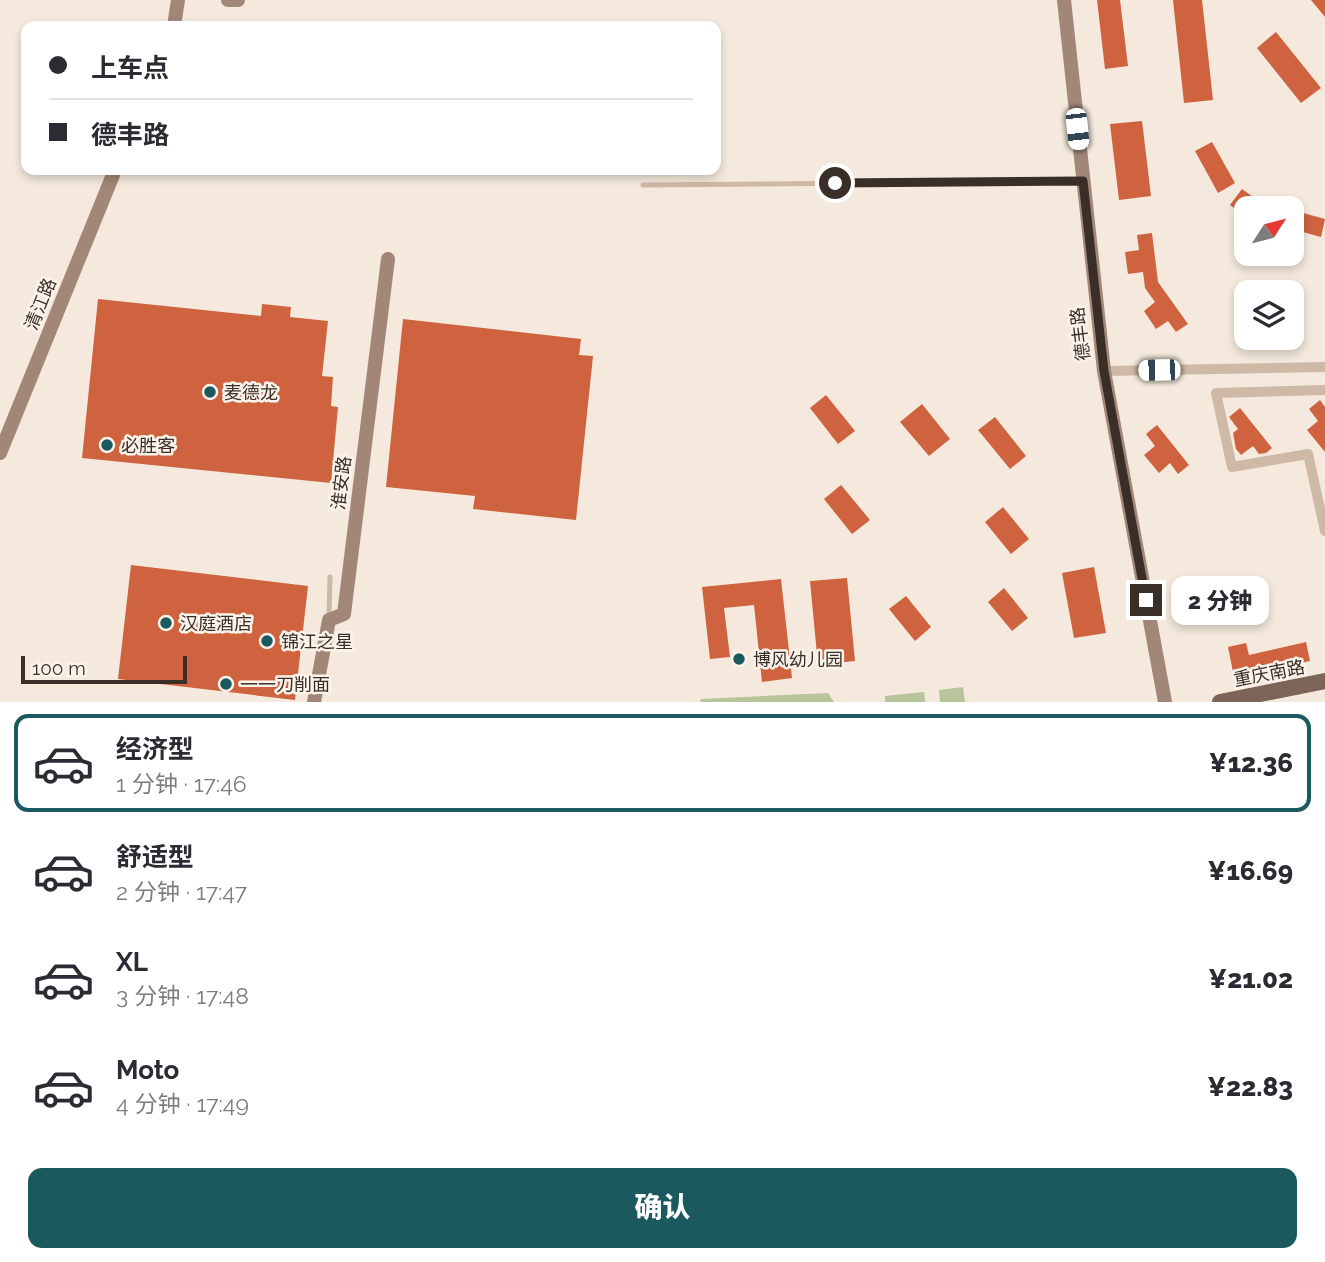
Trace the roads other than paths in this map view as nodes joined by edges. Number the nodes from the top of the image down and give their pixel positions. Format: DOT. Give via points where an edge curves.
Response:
graph roads {
  1 [pos="178,0"];
  2 [pos="228,0"];
  3 [pos="238,0"];
  4 [pos="1064,0"];
  5 [pos="175,21"];
  6 [pos="114,175"];
  7 [pos="1083,181"];
  8 [pos="643,186"];
  9 [pos="388,259"];
  10 [pos="1325,367"];
  11 [pos="1104,371"];
  12 [pos="1325,390"];
  13 [pos="0,453"];
  14 [pos="1325,531"];
  15 [pos="330,577"];
  16 [pos="329,620"];
  17 [pos="1325,681"];
  18 [pos="314,702"];
  19 [pos="1165,702"];
  20 [pos="1220,702"];
  1 -- 5 [label="street"];
  2 -- 3 [label="street"];
  4 -- 7 [label="street, 德丰路"];
  6 -- 13 [label="street, 清江路"];
  7 -- 8 [label="lane"];
  7 -- 11 [label="street, 德丰路"];
  9 -- 16 [label="street, 淮安路" via="344,614"];
  10 -- 11 [label="street"];
  11 -- 19 [label="street, 德丰路"];
  12 -- 14 [label="street" via="1216,393 1232,467 1308,454"];
  15 -- 16 [label="lane"];
  16 -- 18 [label="street, 淮安路"];
  17 -- 20 [label="main road, 重庆南路"];
}
